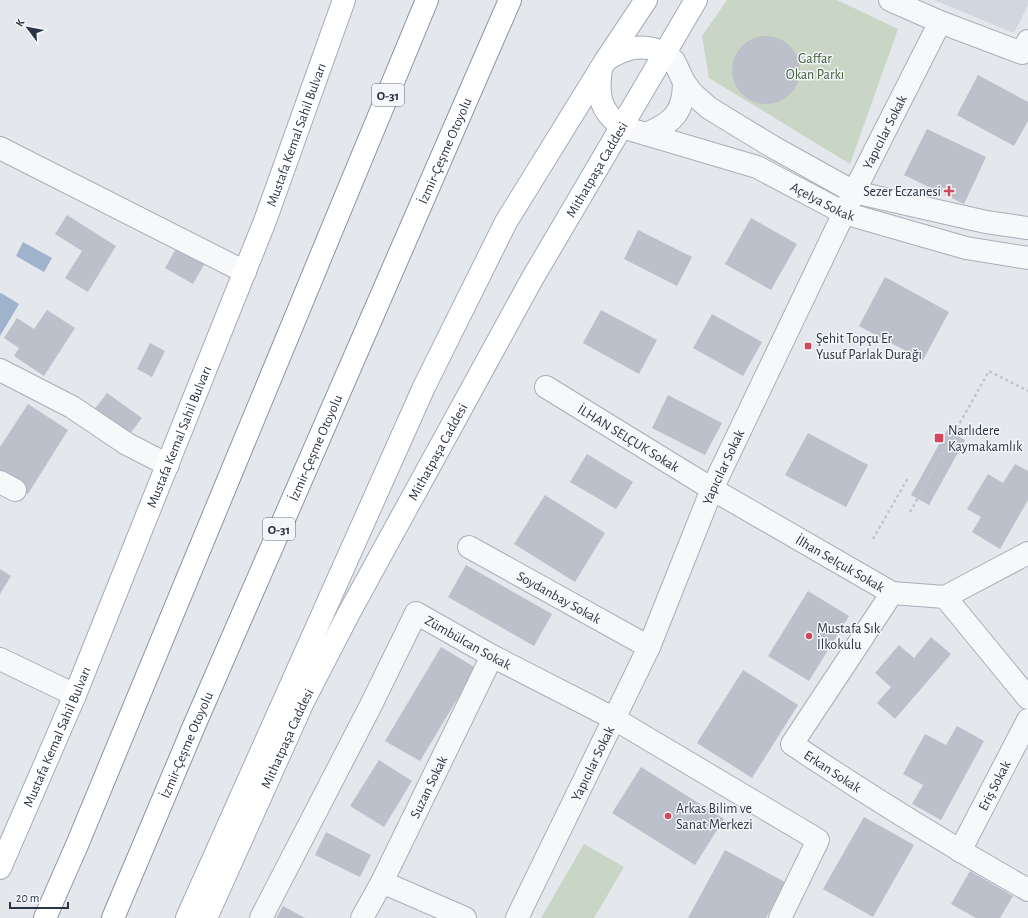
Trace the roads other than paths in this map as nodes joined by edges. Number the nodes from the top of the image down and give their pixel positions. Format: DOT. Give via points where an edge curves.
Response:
graph roads {
  1 [pos="344,0"];
  2 [pos="427,0"];
  3 [pos="510,0"];
  4 [pos="646,0"];
  5 [pos="696,0"];
  6 [pos="890,0"];
  7 [pos="940,22"];
  8 [pos="1025,47"];
  9 [pos="665,54"];
  10 [pos="603,65"];
  11 [pos="684,82"];
  12 [pos="622,127"];
  13 [pos="646,134"];
  14 [pos="0,148"];
  15 [pos="854,192"];
  16 [pos="844,213"];
  17 [pos="1028,228"];
  18 [pos="1028,258"];
  19 [pos="245,272"];
  20 [pos="0,370"];
  21 [pos="546,387"];
  22 [pos="168,464"];
  23 [pos="712,489"];
  24 [pos="469,547"];
  25 [pos="1028,553"];
  26 [pos="892,593"];
  27 [pos="945,597"];
  28 [pos="649,647"];
  29 [pos="492,656"];
  30 [pos="0,659"];
  31 [pos="75,695"];
  32 [pos="1028,698"];
  33 [pos="613,718"];
  34 [pos="1028,720"];
  35 [pos="960,851"];
  36 [pos="0,868"];
  37 [pos="382,882"];
  38 [pos="1028,890"];
  39 [pos="45,918"];
  40 [pos="113,918"];
  41 [pos="187,918"];
  42 [pos="206,918"];
  43 [pos="261,918"];
  44 [pos="362,918"];
  45 [pos="465,918"];
  46 [pos="517,918"];
  47 [pos="780,918"];
  1 -- 19 [label="main road, Mustafa Kemal Sahil Bulvarı"];
  2 -- 39 [label="main road, O-31"];
  3 -- 40 [label="main road, İzmir-Çeşme Otoyolu / O-31" via="197,718"];
  4 -- 10 [label="main road, Mithatpaşa Caddesi"];
  5 -- 9 [label="main road, Mithatpaşa Caddesi"];
  6 -- 7 [label="street"];
  7 -- 8 [label="street"];
  7 -- 15 [label="street, Yapıcılar Sokak"];
  9 -- 10 [label="main road" via="654,48 642,47 619,52"];
  9 -- 11 [label="street, Açelya Sokak" via="674,61"];
  9 -- 12 [label="main road, Mithatpaşa Caddesi"];
  10 -- 12 [label="main road" via="599,84 604,108 611,119"];
  10 -- 41 [label="main road, Mithatpaşa Caddesi" via="506,222 424,387"];
  11 -- 13 [label="street" via="684,96 680,109 672,120"];
  11 -- 15 [label="street, Açelya Sokak" via="709,108"];
  12 -- 13 [label="street, Açelya Sokak"];
  12 -- 42 [label="main road, Mithatpaşa Caddesi" via="532,279 345,619 303,702"];
  13 -- 16 [label="street, Açelya Sokak" via="757,167"];
  14 -- 19 [label="street"];
  15 -- 16 [label="street, Yapıcılar Sokak"];
  15 -- 17 [label="street, Açelya Sokak" via="986,222"];
  16 -- 18 [label="street, Açelya Sokak" via="966,248"];
  16 -- 23 [label="street, Yapıcılar Sokak"];
  19 -- 22 [label="main road, Mustafa Kemal Sahil Bulvarı"];
  20 -- 22 [label="street" via="72,407 127,444"];
  21 -- 23 [label="street, İLHAN SELÇUK Sokak"];
  22 -- 31 [label="main road, Mustafa Kemal Sahil Bulvarı"];
  23 -- 26 [label="street, İlhan Selçuk Sokak"];
  23 -- 28 [label="street, Yapıcılar Sokak"];
  24 -- 28 [label="street, Soydanbay Sokak"];
  25 -- 27 [label="street"];
  26 -- 27 [label="street, İlhan Selçuk Sokak"];
  26 -- 35 [label="street, Erkan Sokak" via="792,744 853,786"];
  27 -- 32 [label="street"];
  28 -- 33 [label="street, Yapıcılar Sokak"];
  29 -- 33 [label="street, Zümbülcan Sokak"];
  29 -- 37 [label="street, Suzan Sokak"];
  29 -- 43 [label="street, Zümbülcan Sokak" via="416,613"];
  30 -- 31 [label="street"];
  31 -- 36 [label="main road, Mustafa Kemal Sahil Bulvarı"];
  33 -- 46 [label="street, Yapıcılar Sokak"];
  33 -- 47 [label="street, Zümbülcan Sokak" via="818,840"];
  34 -- 35 [label="street, Eriş Sokak"];
  35 -- 38 [label="street, Erkan Sokak"];
  37 -- 44 [label="street, Suzan Sokak"];
  37 -- 45 [label="street"];
}
